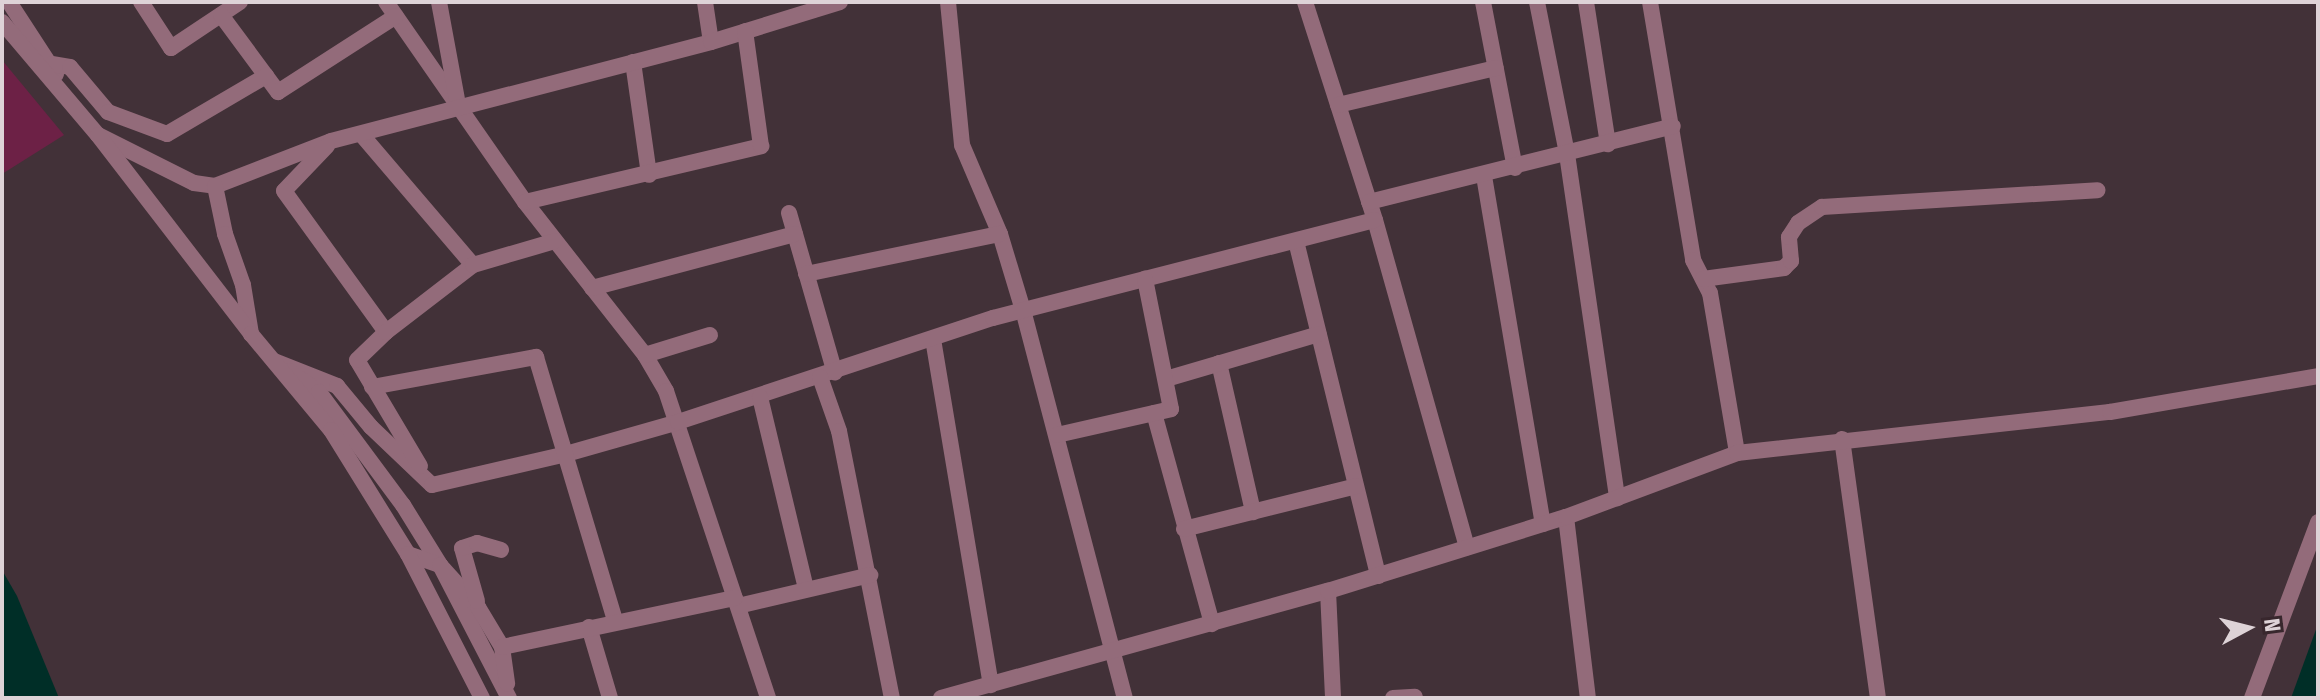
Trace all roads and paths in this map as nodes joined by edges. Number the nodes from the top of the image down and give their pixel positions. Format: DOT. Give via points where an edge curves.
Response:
graph roads {
  1 [pos="9,2"];
  2 [pos="141,2"];
  3 [pos="240,2"];
  4 [pos="439,2"];
  5 [pos="705,2"];
  6 [pos="840,2"];
  7 [pos="948,2"];
  8 [pos="1305,2"];
  9 [pos="1483,2"];
  10 [pos="1537,2"];
  11 [pos="1586,2"];
  12 [pos="1650,2"];
  13 [pos="391,9"];
  14 [pos="221,15"];
  15 [pos="2,22"];
  16 [pos="745,31"];
  17 [pos="711,42"];
  18 [pos="633,62"];
  19 [pos="52,64"];
  20 [pos="1496,68"];
  21 [pos="266,76"];
  22 [pos="64,98"];
  23 [pos="1338,105"];
  24 [pos="459,107"];
  25 [pos="1673,126"];
  26 [pos="361,134"];
  27 [pos="98,135"];
  28 [pos="331,141"];
  29 [pos="1608,144"];
  30 [pos="1567,154"];
  31 [pos="1515,168"];
  32 [pos="649,175"];
  33 [pos="1484,176"];
  34 [pos="215,186"];
  35 [pos="2097,190"];
  36 [pos="525,202"];
  37 [pos="1369,202"];
  38 [pos="789,213"];
  39 [pos="1375,220"];
  40 [pos="795,234"];
  41 [pos="1000,234"];
  42 [pos="555,241"];
  43 [pos="1296,241"];
  44 [pos="473,265"];
  45 [pos="806,274"];
  46 [pos="1145,279"];
  47 [pos="1703,279"];
  48 [pos="592,288"];
  49 [pos="1023,310"];
  50 [pos="386,332"];
  51 [pos="251,334"];
  52 [pos="1319,334"];
  53 [pos="710,335"];
  54 [pos="933,339"];
  55 [pos="645,355"];
  56 [pos="274,361"];
  57 [pos="1219,363"];
  58 [pos="828,375"];
  59 [pos="2318,376"];
  60 [pos="1166,379"];
  61 [pos="372,387"];
  62 [pos="760,397"];
  63 [pos="1154,413"];
  64 [pos="678,422"];
  65 [pos="1057,435"];
  66 [pos="1842,439"];
  67 [pos="1737,453"];
  68 [pos="566,454"];
  69 [pos="432,485"];
  70 [pos="1356,486"];
  71 [pos="1617,498"];
  72 [pos="1253,512"];
  73 [pos="1566,517"];
  74 [pos="2318,522"];
  75 [pos="1543,524"];
  76 [pos="1184,529"];
  77 [pos="1467,547"];
  78 [pos="501,550"];
  79 [pos="408,554"];
  80 [pos="440,565"];
  81 [pos="870,575"];
  82 [pos="1378,576"];
  83 [pos="806,588"];
  84 [pos="1328,591"];
  85 [pos="737,602"];
  86 [pos="478,607"];
  87 [pos="615,621"];
  88 [pos="1212,624"];
  89 [pos="589,627"];
  90 [pos="502,647"];
  91 [pos="1114,652"];
  92 [pos="991,685"];
  93 [pos="1415,697"];
  94 [pos="482,698"];
  95 [pos="508,698"];
  96 [pos="610,698"];
  97 [pos="768,698"];
  98 [pos="892,698"];
  99 [pos="941,698"];
  100 [pos="1125,698"];
  101 [pos="1333,698"];
  102 [pos="1393,698"];
  103 [pos="1588,698"];
  104 [pos="1878,698"];
  105 [pos="2252,698"];
  1 -- 19 [label="street"];
  2 -- 14 [label="street" via="171,48"];
  3 -- 14 [label="street"];
  4 -- 24 [label="street"];
  5 -- 17 [label="street"];
  6 -- 16 [label="street"];
  7 -- 41 [label="street" via="962,145"];
  8 -- 23 [label="street"];
  9 -- 20 [label="street"];
  10 -- 30 [label="street"];
  11 -- 29 [label="street"];
  12 -- 25 [label="street"];
  13 -- 21 [label="street" via="278,92"];
  13 -- 24 [label="street"];
  14 -- 21 [label="street"];
  15 -- 22 [label="street"];
  16 -- 17 [label="street"];
  16 -- 32 [label="street" via="761,146"];
  17 -- 18 [label="street"];
  18 -- 24 [label="street"];
  18 -- 32 [label="street"];
  19 -- 21 [label="street" via="70,67 108,112 167,134"];
  19 -- 22 [label="street"];
  20 -- 23 [label="street"];
  20 -- 31 [label="street"];
  22 -- 27 [label="street"];
  23 -- 37 [label="street"];
  24 -- 26 [label="street"];
  24 -- 36 [label="street"];
  25 -- 29 [label="street"];
  25 -- 47 [label="street" via="1693,260"];
  26 -- 28 [label="street"];
  26 -- 44 [label="street"];
  27 -- 34 [label="street" via="194,183"];
  27 -- 51 [label="street"];
  28 -- 34 [label="street"];
  28 -- 50 [label="street" via="284,191"];
  29 -- 30 [label="street"];
  30 -- 31 [label="street"];
  30 -- 71 [label="street"];
  31 -- 33 [label="street"];
  32 -- 36 [label="street"];
  33 -- 37 [label="street"];
  33 -- 75 [label="street"];
  34 -- 51 [label="street"];
  35 -- 47 [label="street" via="1822,207 1798,223 1789,237 1791,261 1784,268"];
  36 -- 42 [label="street"];
  37 -- 39 [label="street"];
  38 -- 40 [label="street"];
  39 -- 43 [label="street"];
  39 -- 77 [label="street"];
  40 -- 45 [label="street"];
  40 -- 48 [label="street"];
  41 -- 45 [label="street"];
  41 -- 49 [label="street"];
  42 -- 44 [label="street"];
  42 -- 48 [label="street"];
  43 -- 46 [label="street"];
  43 -- 52 [label="street"];
  44 -- 50 [label="street"];
  45 -- 58 [label="street"];
  46 -- 49 [label="street"];
  46 -- 60 [label="street"];
  47 -- 67 [label="street" via="1710,293"];
  48 -- 55 [label="street"];
  49 -- 54 [label="street"];
  49 -- 65 [label="street"];
  50 -- 61 [label="street" via="357,360"];
  51 -- 56 [label="street"];
  52 -- 57 [label="street"];
  52 -- 70 [label="street"];
  53 -- 55 [label="street"];
  54 -- 58 [label="street"];
  54 -- 92 [label="street"];
  55 -- 64 [label="street"];
  56 -- 69 [label="street" via="337,386"];
  56 -- 79 [label="street" via="331,430"];
  56 -- 80 [label="street" via="319,392 403,505"];
  57 -- 60 [label="street"];
  57 -- 72 [label="street"];
  58 -- 62 [label="street"];
  58 -- 81 [label="street"];
  59 -- 66 [label="street" via="2110,412"];
  60 -- 63 [label="street" via="1171,409"];
  61 -- 68 [label="street" via="536,357"];
  61 -- 69 [label="street"];
  62 -- 64 [label="street"];
  62 -- 83 [label="street"];
  63 -- 65 [label="street"];
  63 -- 76 [label="street"];
  64 -- 68 [label="street"];
  64 -- 85 [label="street"];
  65 -- 91 [label="street"];
  66 -- 67 [label="street"];
  66 -- 104 [label="street"];
  67 -- 71 [label="street"];
  68 -- 69 [label="street"];
  68 -- 87 [label="street"];
  70 -- 72 [label="street"];
  70 -- 82 [label="street"];
  71 -- 73 [label="street"];
  72 -- 76 [label="street"];
  73 -- 75 [label="street"];
  73 -- 103 [label="street"];
  74 -- 105 [label="street"];
  75 -- 77 [label="street"];
  76 -- 88 [label="street"];
  77 -- 82 [label="street"];
  78 -- 86 [label="street" via="477,543 462,548"];
  79 -- 80 [label="street"];
  79 -- 94 [label="street"];
  80 -- 86 [label="street"];
  80 -- 95 [label="street"];
  81 -- 83 [label="street"];
  81 -- 98 [label="street"];
  82 -- 84 [label="street"];
  83 -- 85 [label="street"];
  84 -- 88 [label="street"];
  84 -- 101 [label="street"];
  85 -- 87 [label="street"];
  85 -- 97 [label="street"];
  86 -- 90 [label="street"];
  87 -- 89 [label="street"];
  88 -- 91 [label="street"];
  89 -- 90 [label="street"];
  89 -- 96 [label="street"];
  90 -- 95 [label="street"];
  91 -- 92 [label="street"];
  91 -- 100 [label="street"];
  92 -- 99 [label="street"];
  93 -- 102 [label="street"];
}
